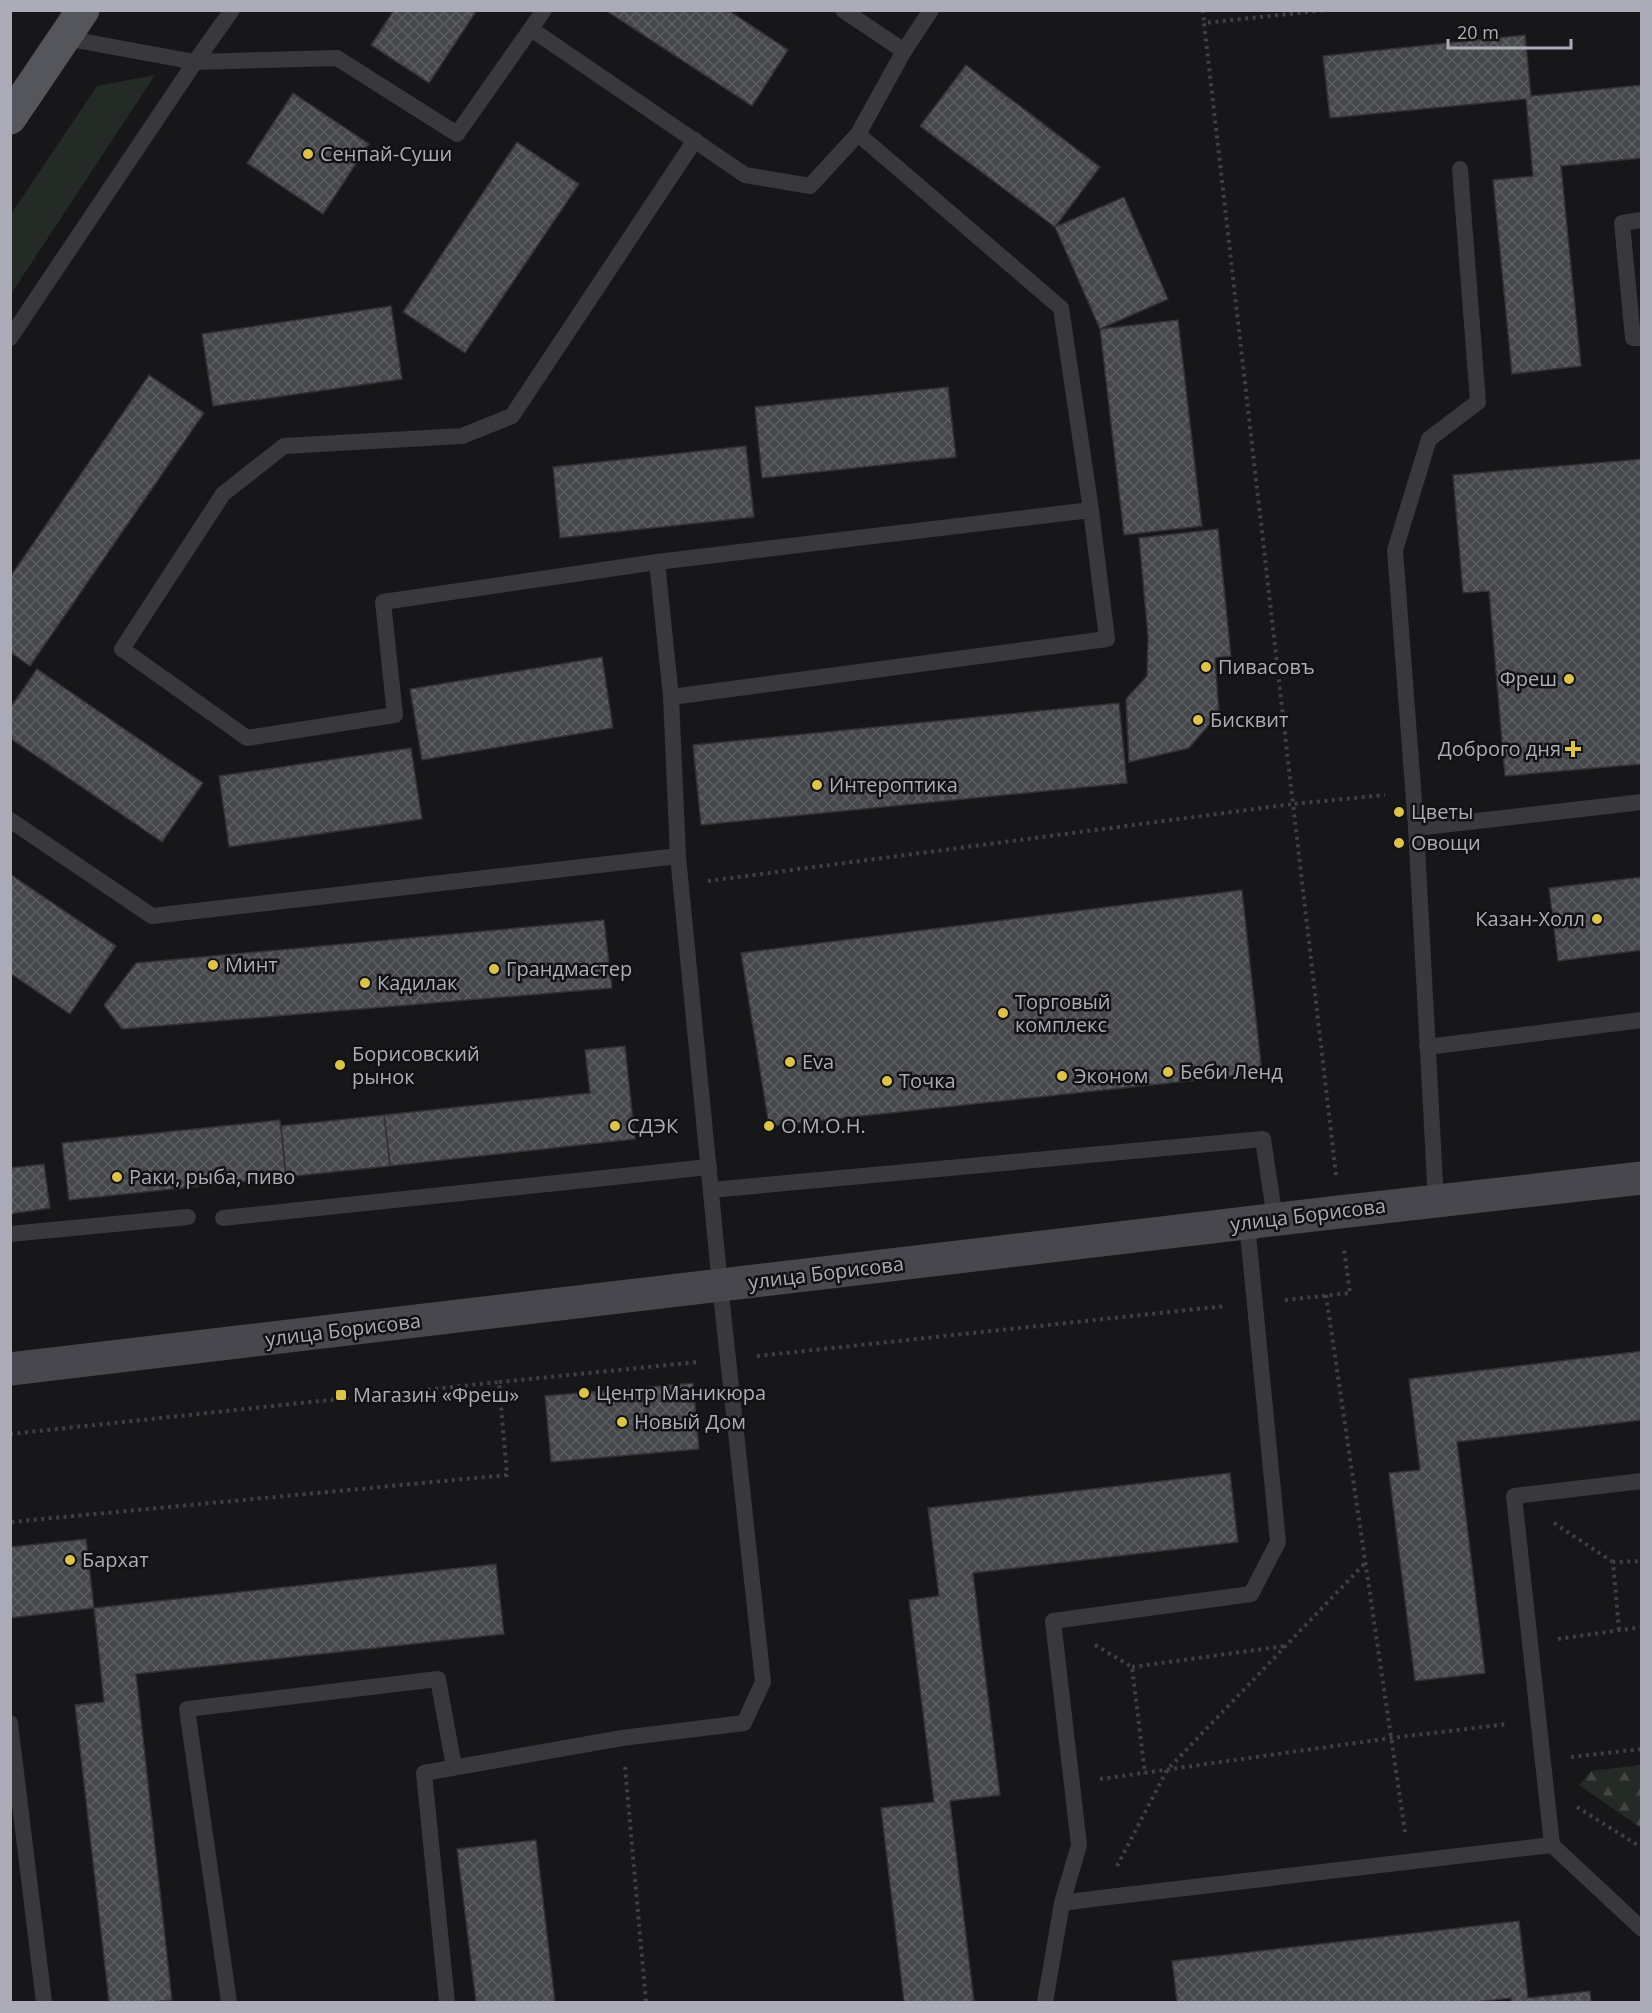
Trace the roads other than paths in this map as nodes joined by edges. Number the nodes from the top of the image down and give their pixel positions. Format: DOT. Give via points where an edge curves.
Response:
graph roads {
  1 [pos="83,10"];
  2 [pos="231,10"];
  3 [pos="544,10"];
  4 [pos="843,10"];
  5 [pos="931,10"];
  6 [pos="531,28"];
  7 [pos="64,38"];
  8 [pos="904,51"];
  9 [pos="195,62"];
  10 [pos="10,118"];
  11 [pos="858,134"];
  12 [pos="695,140"];
  13 [pos="1460,169"];
  14 [pos="1641,220"];
  15 [pos="10,338"];
  16 [pos="1641,338"];
  17 [pos="1091,510"];
  18 [pos="657,562"];
  19 [pos="671,697"];
  20 [pos="1641,802"];
  21 [pos="10,820"];
  22 [pos="1416,828"];
  23 [pos="678,856"];
  24 [pos="1641,1020"];
  25 [pos="1427,1047"];
  26 [pos="709,1167"];
  27 [pos="1641,1178"];
  28 [pos="711,1190"];
  29 [pos="1436,1201"];
  30 [pos="188,1217"];
  31 [pos="224,1218"];
  32 [pos="1261,1221"];
  33 [pos="10,1234"];
  34 [pos="720,1285"];
  35 [pos="10,1369"];
  36 [pos="1641,1481"];
  37 [pos="10,1723"];
  38 [pos="454,1767"];
  39 [pos="1552,1845"];
  40 [pos="1062,1903"];
  41 [pos="1641,1929"];
  42 [pos="44,2002"];
  43 [pos="229,2002"];
  44 [pos="447,2002"];
  45 [pos="1045,2002"];
  1 -- 7 [label="main road"];
  2 -- 9 [label="lane"];
  3 -- 6 [label="lane"];
  4 -- 8 [label="lane"];
  5 -- 8 [label="lane"];
  6 -- 9 [label="lane" via="457,134 337,58"];
  6 -- 12 [label="lane"];
  7 -- 9 [label="lane"];
  7 -- 10 [label="main road"];
  8 -- 11 [label="lane"];
  9 -- 15 [label="lane"];
  11 -- 12 [label="lane" via="810,186 745,175"];
  11 -- 17 [label="lane" via="1061,308"];
  12 -- 18 [label="lane" via="512,416 462,436 284,446 223,494 122,649 247,738 395,715 383,602"];
  13 -- 22 [label="lane" via="1478,402 1429,439 1395,550"];
  14 -- 16 [label="lane" via="1622,223 1633,338"];
  17 -- 18 [label="lane"];
  17 -- 19 [label="lane" via="1107,639"];
  18 -- 19 [label="lane"];
  19 -- 23 [label="lane"];
  20 -- 22 [label="lane"];
  21 -- 23 [label="lane" via="152,916"];
  22 -- 25 [label="lane"];
  23 -- 26 [label="lane"];
  24 -- 25 [label="lane"];
  25 -- 29 [label="lane"];
  26 -- 28 [label="lane"];
  26 -- 31 [label="lane"];
  27 -- 29 [label="main road, улица Борисова"];
  28 -- 32 [label="lane" via="1263,1139"];
  28 -- 34 [label="lane"];
  29 -- 32 [label="main road, улица Борисова"];
  30 -- 33 [label="lane"];
  32 -- 34 [label="main road, улица Борисова"];
  32 -- 40 [label="lane" via="1255,1303 1278,1542 1251,1594 1053,1621 1079,1845"];
  34 -- 35 [label="main road, улица Борисова"];
  34 -- 38 [label="lane" via="763,1682 744,1723 622,1738"];
  36 -- 39 [label="lane" via="1514,1496"];
  37 -- 42 [label="lane"];
  38 -- 43 [label="lane" via="438,1679 187,1709"];
  38 -- 44 [label="lane" via="424,1773"];
  39 -- 40 [label="lane"];
  39 -- 41 [label="lane"];
  40 -- 45 [label="lane"];
}
